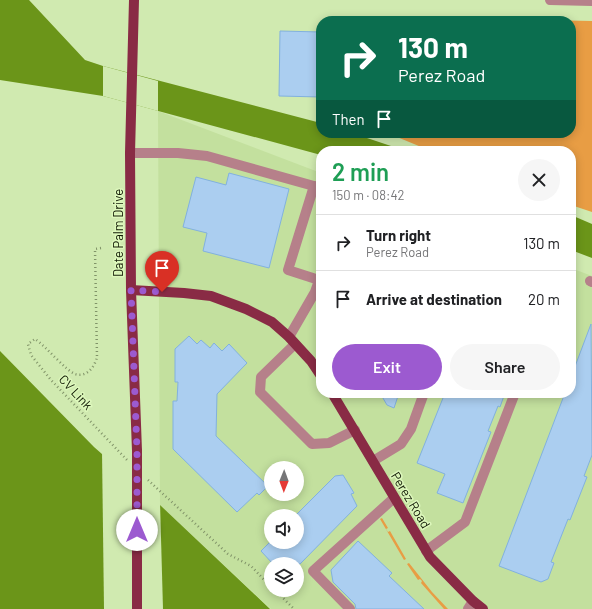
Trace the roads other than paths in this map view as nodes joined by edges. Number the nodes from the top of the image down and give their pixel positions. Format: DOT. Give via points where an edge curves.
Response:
graph roads {
  1 [pos="134,0"];
  2 [pos="550,0"];
  3 [pos="592,1"];
  4 [pos="130,152"];
  5 [pos="316,187"];
  6 [pos="316,190"];
  7 [pos="316,276"];
  8 [pos="316,289"];
  9 [pos="131,290"];
  10 [pos="292,341"];
  11 [pos="316,368"];
  12 [pos="335,398"];
  13 [pos="422,398"];
  14 [pos="513,398"];
  15 [pos="355,430"];
  16 [pos="373,461"];
  17 [pos="394,498"];
  18 [pos="426,551"];
  19 [pos="470,605"];
  20 [pos="137,609"];
  21 [pos="350,609"];
  22 [pos="483,609"];
  1 -- 4 [label="main road, Date Palm Drive"];
  2 -- 3 [label="street"];
  4 -- 5 [label="street" via="178,152 207,156"];
  4 -- 9 [label="main road, Date Palm Drive"];
  6 -- 7 [label="street" via="288,270"];
  8 -- 10 [label="street"];
  9 -- 10 [label="main road" via="211,296 272,322"];
  9 -- 20 [label="main road, Date Palm Drive, bridge" via="137,451"];
  10 -- 11 [label="main road"];
  10 -- 15 [label="street" via="262,377 260,392 312,444 329,444"];
  12 -- 15 [label="main road, Perez Road"];
  13 -- 16 [label="street" via="411,430 401,444"];
  14 -- 18 [label="street" via="465,522"];
  15 -- 16 [label="main road, Perez Road"];
  16 -- 17 [label="main road, Perez Road"];
  17 -- 18 [label="main road, Perez Road"];
  17 -- 21 [label="street" via="313,571"];
  18 -- 19 [label="main road, Perez Road"];
  19 -- 22 [label="main road, Perez Road"];
}
